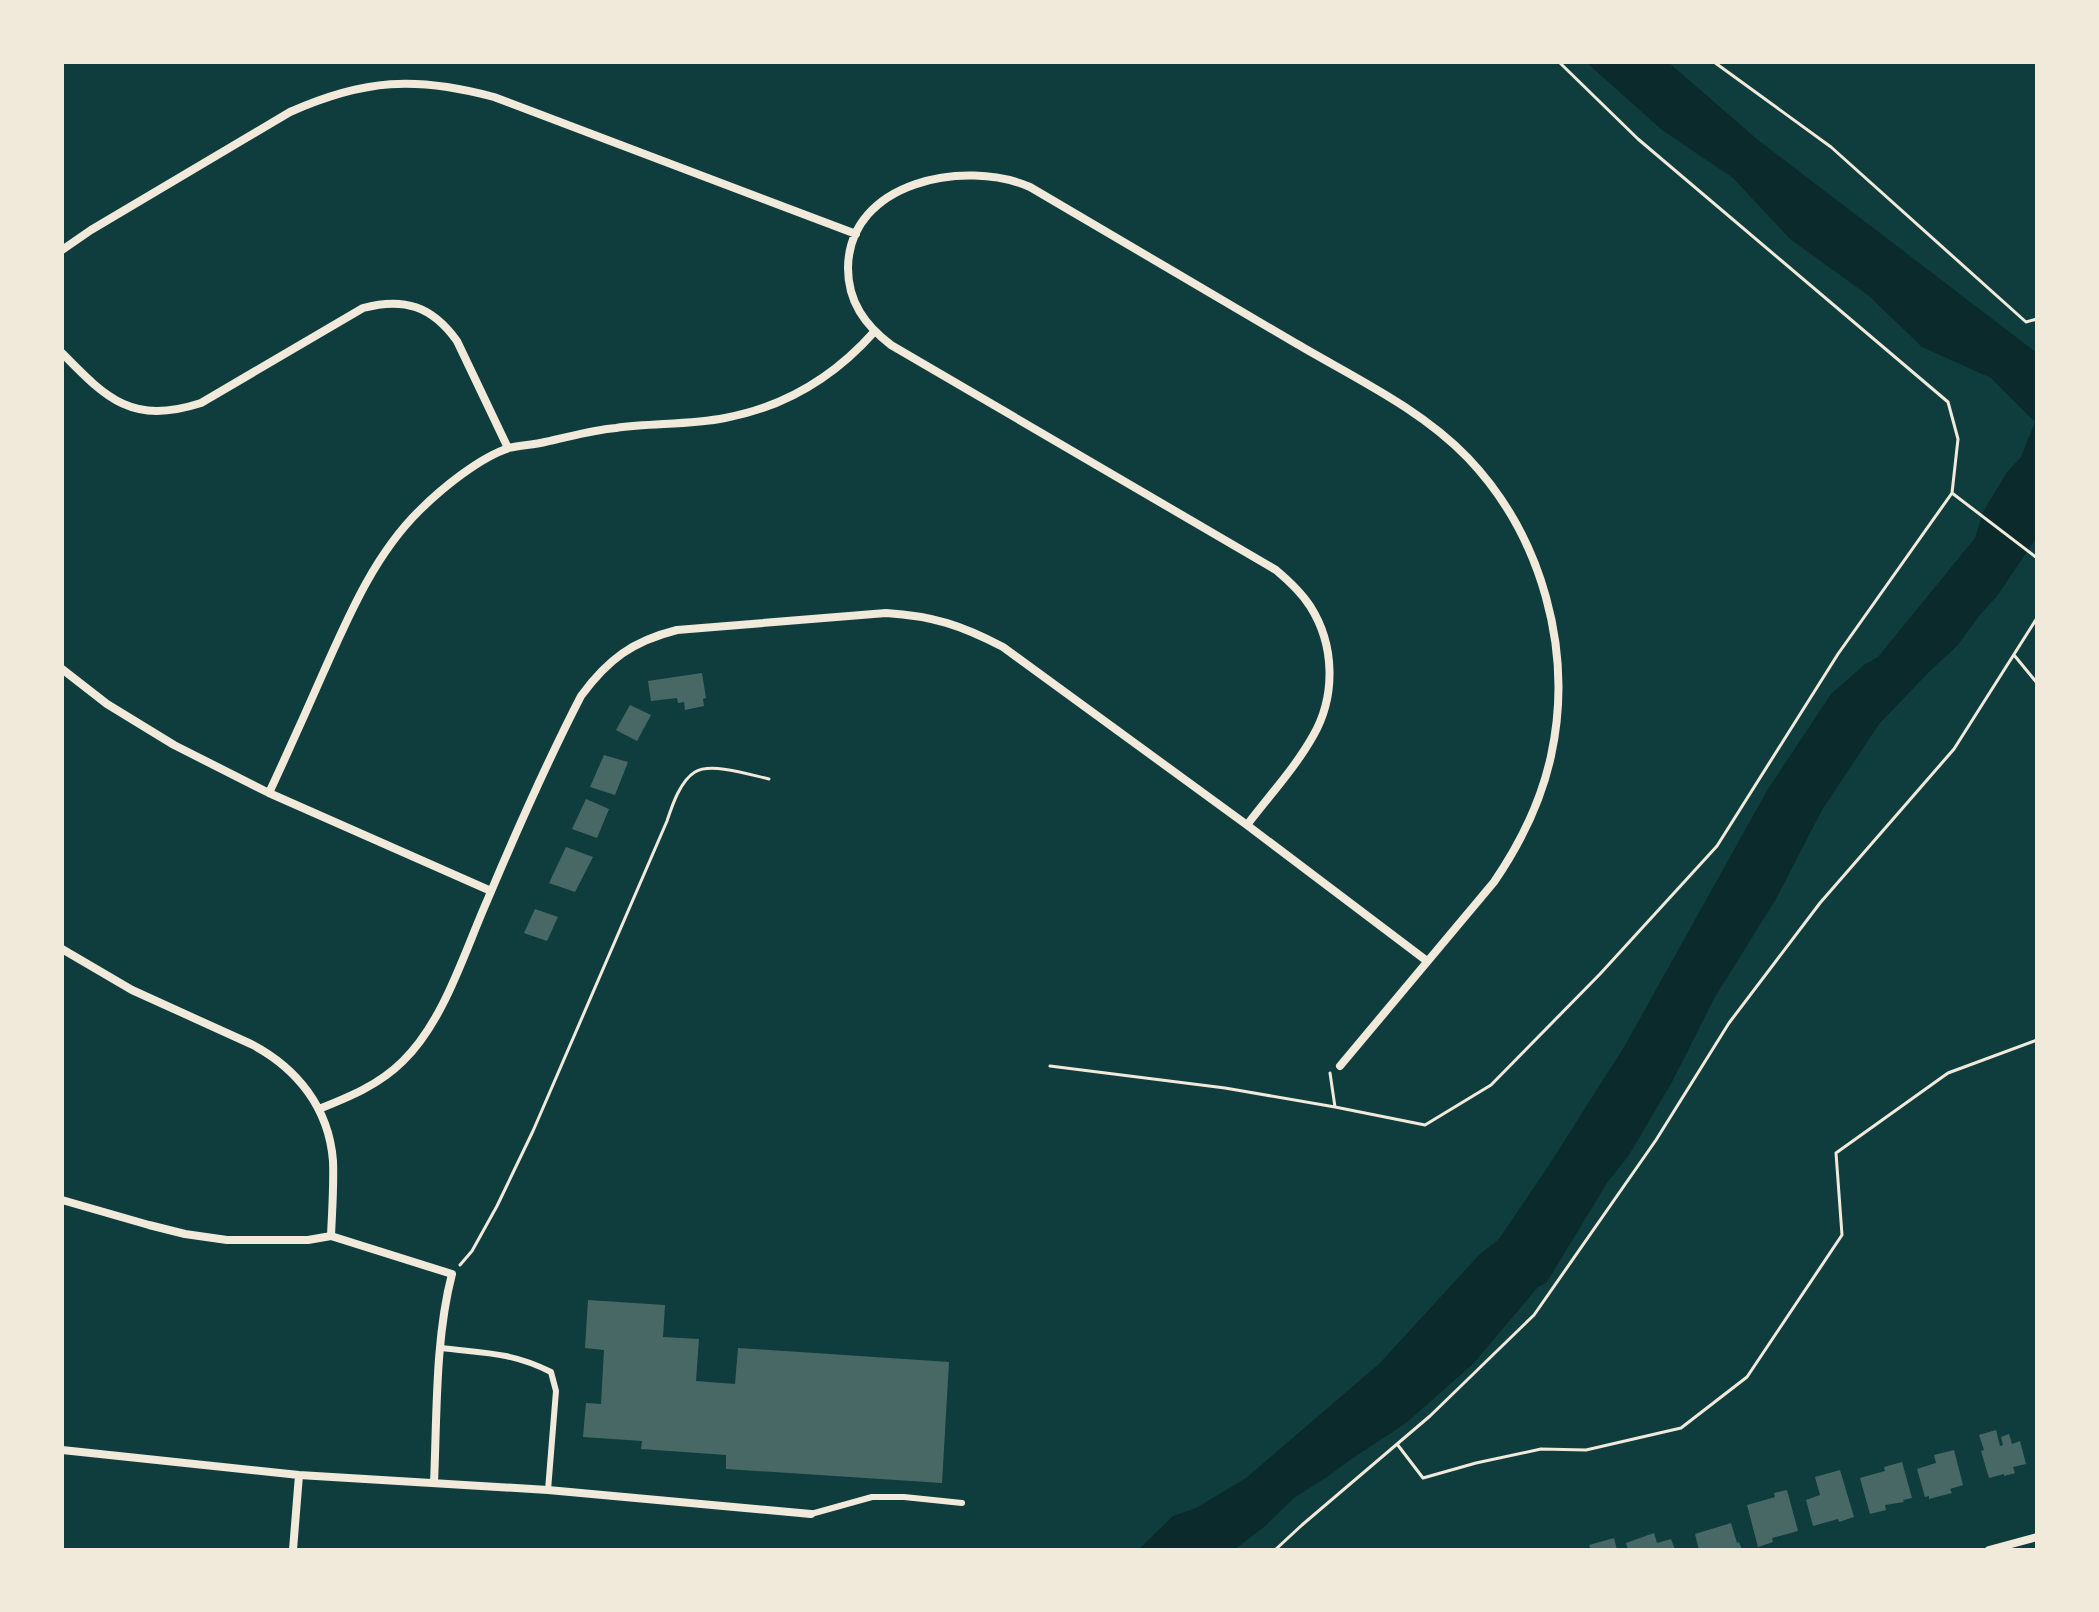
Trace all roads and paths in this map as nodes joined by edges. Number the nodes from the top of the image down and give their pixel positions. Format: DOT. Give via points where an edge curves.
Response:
graph roads {
  1 [pos="1559,62"];
  2 [pos="1714,62"];
  3 [pos="856,234"];
  4 [pos="62,250"];
  5 [pos="2037,319"];
  6 [pos="874,332"];
  7 [pos="62,353"];
  8 [pos="508,448"];
  9 [pos="1952,493"];
  10 [pos="2037,558"];
  11 [pos="2037,618"];
  12 [pos="2014,655"];
  13 [pos="62,669"];
  14 [pos="2037,683"];
  15 [pos="769,779"];
  16 [pos="269,793"];
  17 [pos="1247,825"];
  18 [pos="491,891"];
  19 [pos="62,949"];
  20 [pos="1427,961"];
  21 [pos="2037,1040"];
  22 [pos="1050,1066"];
  23 [pos="1340,1066"];
  24 [pos="1335,1107"];
  25 [pos="319,1109"];
  26 [pos="62,1200"];
  27 [pos="331,1236"];
  28 [pos="452,1274"];
  29 [pos="441,1348"];
  30 [pos="1397,1444"];
  31 [pos="62,1450"];
  32 [pos="299,1475"];
  33 [pos="434,1483"];
  34 [pos="548,1490"];
  35 [pos="962,1503"];
  36 [pos="811,1514"];
  37 [pos="2037,1537"];
  38 [pos="293,1550"];
  39 [pos="1275,1550"];
  40 [pos="1989,1550"];
  1 -- 9 [label="path" via="1638,139 1948,402 1958,439"];
  2 -- 5 [label="path" via="1831,147 2026,322"];
  3 -- 4 [label="street" via="494,97 428,83 393,83 323,97 290,112"];
  3 -- 6 [label="street" via="848,279 857,308"];
  3 -- 20 [label="street" via="890,196 923,182 973,174 1022,184 1385,395 1443,435 1490,485 1510,513 1542,581 1557,654 1557,723 1540,795 1516,847 1494,882"];
  6 -- 8 [label="street" via="812,386 755,411 582,432"];
  6 -- 17 [label="street" via="1295,586 1326,644 1329,691 1306,749"];
  7 -- 8 [label="street" via="114,400 147,410 181,409 201,403 363,308 381,303 415,306 446,326 457,341"];
  8 -- 16 [label="street" via="450,484 399,533 359,595"];
  9 -- 10 [label="path"];
  9 -- 24 [label="path" via="1838,654 1717,846 1491,1085 1425,1125"];
  11 -- 12 [label="path"];
  12 -- 14 [label="path"];
  12 -- 30 [label="path" via="1954,749 1820,903 1729,1023 1656,1140 1534,1315"];
  13 -- 16 [label="street" via="174,745"];
  15 -- 28 [label="path" via="717,768 695,772 677,793 533,1131 472,1251"];
  16 -- 18 [label="street"];
  17 -- 18 [label="street" via="1003,647 947,621 886,613 677,630 645,640 595,676"];
  17 -- 20 [label="street"];
  18 -- 25 [label="street" via="422,1041 379,1081"];
  19 -- 25 [label="street" via="132,990 269,1053 297,1078"];
  20 -- 23 [label="street"];
  21 -- 30 [label="path" via="1948,1073 1836,1153 1842,1235 1747,1377 1681,1428 1586,1450 1541,1449 1423,1478"];
  22 -- 24 [label="path"];
  23 -- 24 [label="path" via="1329,1070"];
  25 -- 27 [label="street" via="333,1162"];
  26 -- 27 [label="street" via="185,1234 227,1240"];
  27 -- 28 [label="street"];
  28 -- 29 [label="street"];
  29 -- 33 [label="street"];
  29 -- 34 [label="lane" via="511,1356 551,1372 556,1391"];
  30 -- 39 [label="path"];
  31 -- 32 [label="street"];
  32 -- 33 [label="street"];
  32 -- 38 [label="street"];
  33 -- 34 [label="street"];
  34 -- 36 [label="street"];
  35 -- 36 [label="lane" via="872,1497"];
  37 -- 40 [label="street"];
}
